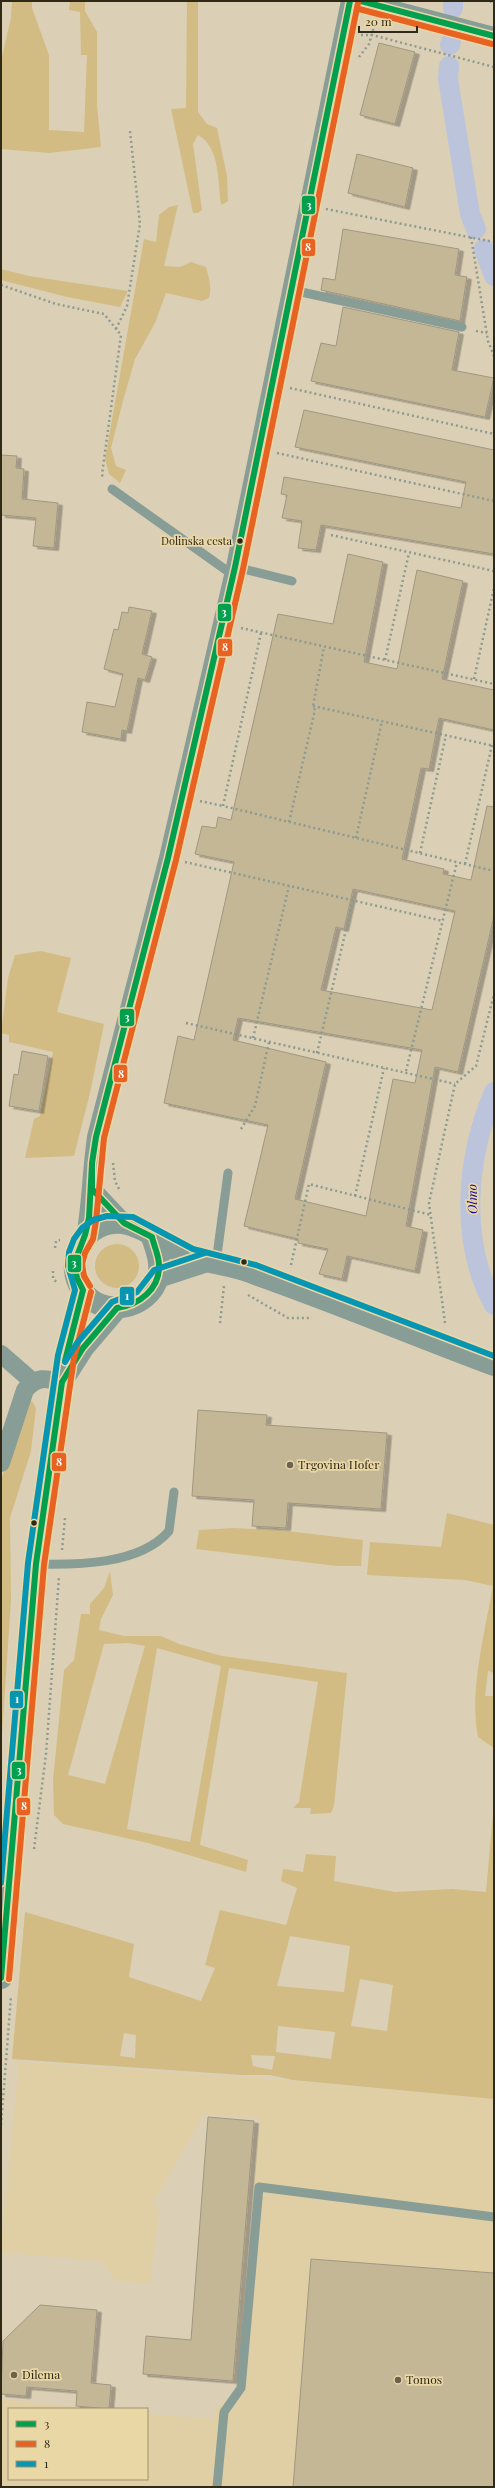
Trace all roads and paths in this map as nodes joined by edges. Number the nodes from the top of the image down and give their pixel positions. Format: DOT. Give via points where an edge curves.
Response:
graph roads {
  1 [pos="350,1"];
  2 [pos="361,1"];
  3 [pos="490,1"];
  4 [pos="494,4"];
  5 [pos="372,35"];
  6 [pos="494,36"];
  7 [pos="494,67"];
  8 [pos="130,131"];
  9 [pos="326,209"];
  10 [pos="471,237"];
  11 [pos="494,242"];
  12 [pos="1,285"];
  13 [pos="292,290"];
  14 [pos="462,327"];
  15 [pos="116,329"];
  16 [pos="494,356"];
  17 [pos="289,388"];
  18 [pos="494,434"];
  19 [pos="276,453"];
  20 [pos="112,490"];
  21 [pos="494,501"];
  22 [pos="331,536"];
  23 [pos="409,553"];
  24 [pos="234,571"];
  25 [pos="494,571"];
  26 [pos="292,581"];
  27 [pos="494,588"];
  28 [pos="238,627"];
  29 [pos="261,633"];
  30 [pos="324,647"];
  31 [pos="385,660"];
  32 [pos="474,679"];
  33 [pos="494,684"];
  34 [pos="314,706"];
  35 [pos="382,721"];
  36 [pos="446,735"];
  37 [pos="493,745"];
  38 [pos="197,800"];
  39 [pos="223,806"];
  40 [pos="289,822"];
  41 [pos="356,838"];
  42 [pos="420,853"];
  43 [pos="457,862"];
  44 [pos="465,864"];
  45 [pos="181,869"];
  46 [pos="494,871"];
  47 [pos="289,886"];
  48 [pos="353,900"];
  49 [pos="443,921"];
  50 [pos="494,994"];
  51 [pos="186,1023"];
  52 [pos="253,1038"];
  53 [pos="269,1042"];
  54 [pos="316,1053"];
  55 [pos="384,1068"];
  56 [pos="406,1071"];
  57 [pos="455,1084"];
  58 [pos="241,1129"];
  59 [pos="113,1161"];
  60 [pos="228,1173"];
  61 [pos="92,1189"];
  62 [pos="122,1193"];
  63 [pos="355,1196"];
  64 [pos="430,1215"];
  65 [pos="124,1223"];
  66 [pos="152,1236"];
  67 [pos="85,1237"];
  68 [pos="216,1263"];
  69 [pos="158,1277"];
  70 [pos="286,1286"];
  71 [pos="83,1290"];
  72 [pos="117,1308"];
  73 [pos="220,1323"];
  74 [pos="448,1348"];
  75 [pos="1,1354"];
  76 [pos="494,1365"];
  77 [pos="32,1381"];
  78 [pos="62,1382"];
  79 [pos="21,1397"];
  80 [pos="1,1420"];
  81 [pos="1,1463"];
  82 [pos="174,1492"];
  83 [pos="66,1513"];
  84 [pos="36,1564"];
  85 [pos="60,1564"];
  86 [pos="1,1978"];
  87 [pos="494,2217"];
  88 [pos="217,2487"];
  1 -- 13 [label="street"];
  2 -- 6 [label="street"];
  3 -- 4 [label="path"];
  5 -- 7 [label="path"];
  8 -- 15 [label="path" via="140,224 126,306"];
  9 -- 10 [label="path"];
  10 -- 11 [label="path"];
  10 -- 16 [label="path" via="488,341"];
  12 -- 15 [label="path" via="56,304 104,314"];
  13 -- 14 [label="lane"];
  13 -- 24 [label="street"];
  15 -- 20 [label="path" via="121,335 102,474 104,482"];
  17 -- 18 [label="path"];
  19 -- 21 [label="path"];
  20 -- 24 [label="lane"];
  22 -- 23 [label="path"];
  23 -- 25 [label="path"];
  23 -- 31 [label="path"];
  24 -- 26 [label="lane"];
  24 -- 61 [label="street" via="168,858 96,1137"];
  27 -- 32 [label="path"];
  28 -- 29 [label="path"];
  29 -- 30 [label="path"];
  29 -- 39 [label="path"];
  30 -- 31 [label="path"];
  30 -- 34 [label="path"];
  31 -- 32 [label="path"];
  32 -- 33 [label="path"];
  34 -- 35 [label="path"];
  34 -- 40 [label="path"];
  35 -- 36 [label="path"];
  35 -- 41 [label="path"];
  36 -- 37 [label="path"];
  36 -- 42 [label="path"];
  37 -- 44 [label="path"];
  38 -- 39 [label="path"];
  39 -- 40 [label="path"];
  40 -- 41 [label="path"];
  41 -- 42 [label="path"];
  42 -- 43 [label="path"];
  43 -- 44 [label="path"];
  43 -- 49 [label="path"];
  44 -- 46 [label="path"];
  45 -- 47 [label="path" via="183,862"];
  47 -- 48 [label="path"];
  47 -- 52 [label="path"];
  48 -- 49 [label="path"];
  48 -- 54 [label="path"];
  49 -- 56 [label="path"];
  50 -- 57 [label="path" via="476,1066"];
  51 -- 52 [label="path"];
  52 -- 53 [label="path"];
  53 -- 54 [label="path"];
  53 -- 58 [label="path" via="255,1106"];
  54 -- 55 [label="path"];
  55 -- 57 [label="path"];
  55 -- 63 [label="path"];
  57 -- 64 [label="path" via="429,1203"];
  59 -- 62 [label="path" via="115,1181"];
  60 -- 68 [label="lane"];
  61 -- 65 [label="street"];
  61 -- 67 [label="street"];
  63 -- 64 [label="path"];
  63 -- 70 [label="path" via="309,1184"];
  64 -- 74 [label="path"];
  65 -- 66 [label="street"];
  65 -- 67 [label="street" via="110,1223 96,1228"];
  66 -- 68 [label="street" via="190,1256"];
  66 -- 69 [label="street" via="159,1264"];
  67 -- 71 [label="street" via="77,1250 74,1264 76,1278"];
  68 -- 69 [label="street"];
  68 -- 70 [label="street" via="242,1269"];
  68 -- 73 [label="path"];
  69 -- 72 [label="street" via="142,1299 130,1306"];
  70 -- 74 [label="street"];
  71 -- 72 [label="street" via="92,1300 104,1306"];
  71 -- 78 [label="street" via="70,1334"];
  72 -- 78 [label="street" via="83,1348"];
  74 -- 76 [label="street"];
  75 -- 77 [label="street"];
  77 -- 78 [label="street" via="40,1378"];
  77 -- 79 [label="street"];
  78 -- 84 [label="street"];
  79 -- 80 [label="street"];
  79 -- 81 [label="street"];
  82 -- 85 [label="lane" via="169,1532 152,1546 113,1559 78,1565"];
  83 -- 85 [label="path"];
  84 -- 85 [label="lane"];
  84 -- 86 [label="street"];
  87 -- 88 [label="lane" via="259,2187 241,2388 224,2412"];
}
